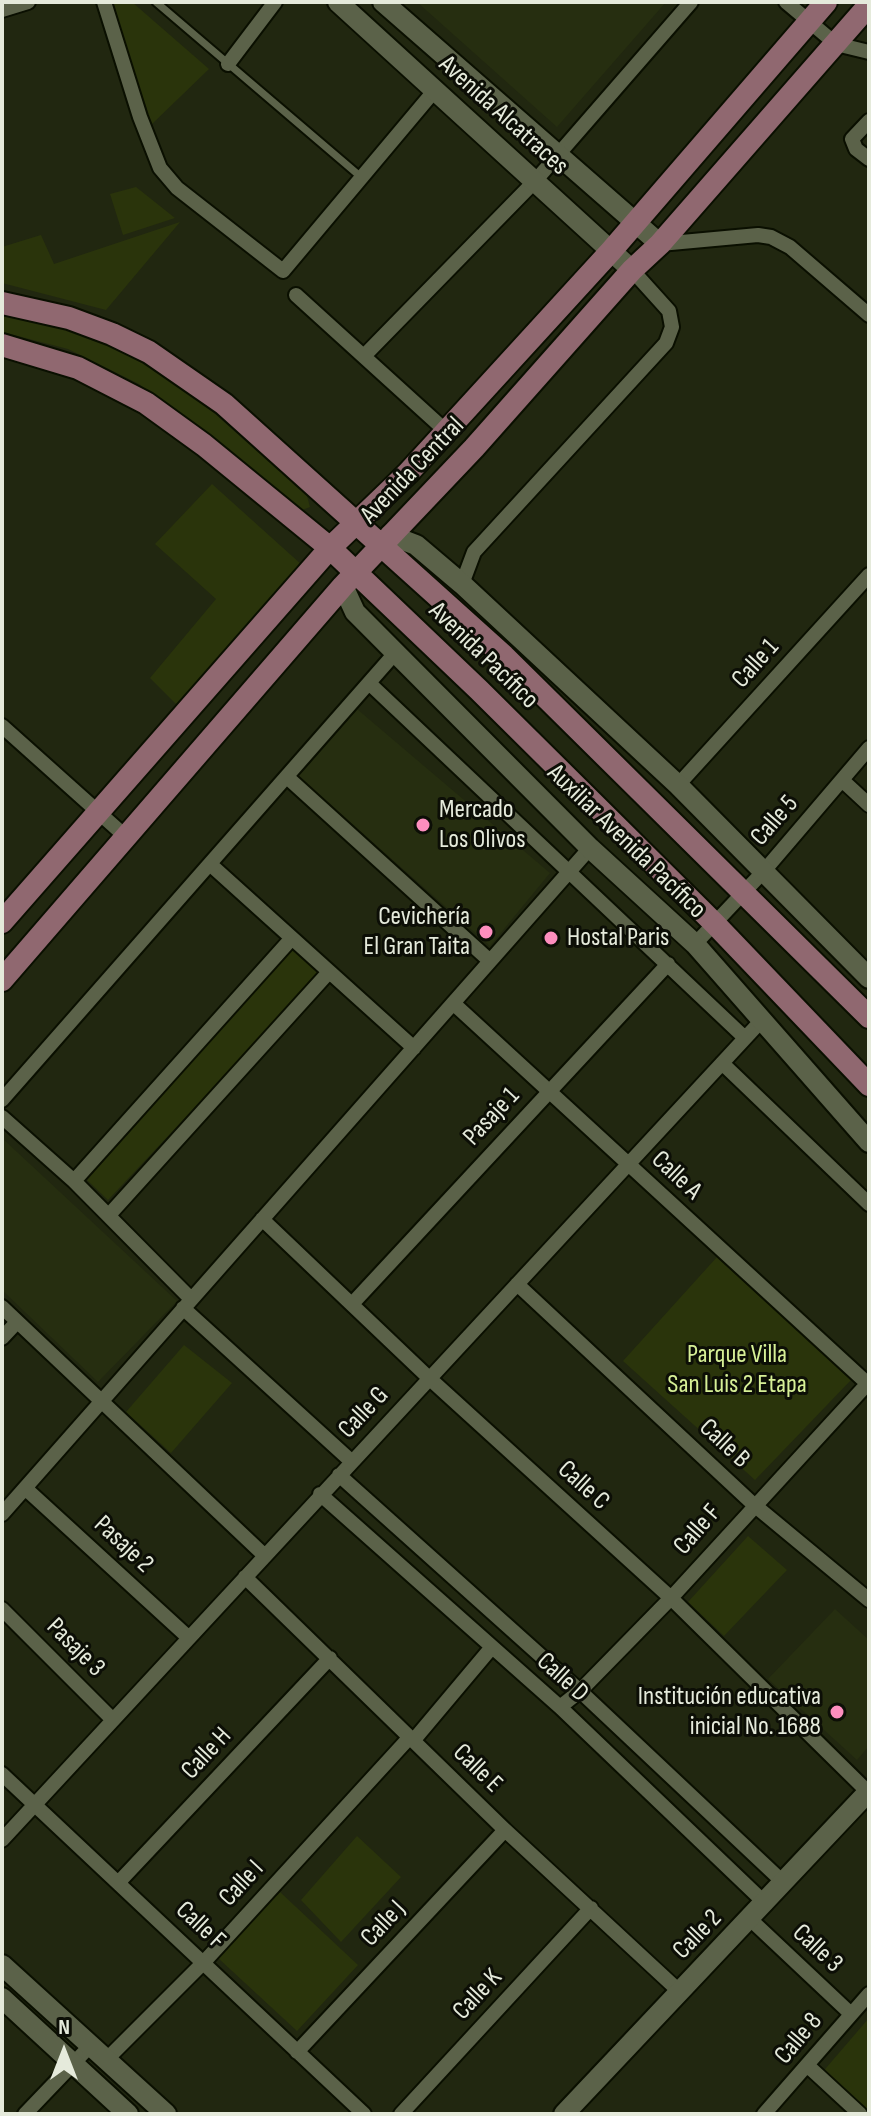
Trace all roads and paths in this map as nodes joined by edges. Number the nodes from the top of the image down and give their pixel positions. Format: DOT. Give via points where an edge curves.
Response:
graph roads {
  1 [pos="28,2"];
  2 [pos="104,2"];
  3 [pos="156,2"];
  4 [pos="275,2"];
  5 [pos="338,2"];
  6 [pos="383,2"];
  7 [pos="691,2"];
  8 [pos="786,2"];
  9 [pos="826,2"];
  10 [pos="869,5"];
  11 [pos="2,10"];
  12 [pos="809,22"];
  13 [pos="836,44"];
  14 [pos="869,52"];
  15 [pos="228,64"];
  16 [pos="435,90"];
  17 [pos="869,121"];
  18 [pos="557,156"];
  19 [pos="869,159"];
  20 [pos="363,178"];
  21 [pos="536,180"];
  22 [pos="637,221"];
  23 [pos="660,244"];
  24 [pos="611,251"];
  25 [pos="632,270"];
  26 [pos="296,295"];
  27 [pos="2,303"];
  28 [pos="869,315"];
  29 [pos="2,345"];
  30 [pos="364,356"];
  31 [pos="447,432"];
  32 [pos="356,523"];
  33 [pos="385,540"];
  34 [pos="330,548"];
  35 [pos="869,575"];
  36 [pos="349,579"];
  37 [pos="462,584"];
  38 [pos="396,652"];
  39 [pos="369,683"];
  40 [pos="2,726"];
  41 [pos="869,748"];
  42 [pos="287,777"];
  43 [pos="842,780"];
  44 [pos="678,785"];
  45 [pos="869,805"];
  46 [pos="100,813"];
  47 [pos="125,836"];
  48 [pos="590,848"];
  49 [pos="211,865"];
  50 [pos="764,871"];
  51 [pos="568,872"];
  52 [pos="742,894"];
  53 [pos="2,922"];
  54 [pos="715,924"];
  55 [pos="292,938"];
  56 [pos="695,944"];
  57 [pos="490,961"];
  58 [pos="668,964"];
  59 [pos="329,972"];
  60 [pos="869,978"];
  61 [pos="2,980"];
  62 [pos="453,1003"];
  63 [pos="869,1017"];
  64 [pos="762,1020"];
  65 [pos="745,1038"];
  66 [pos="414,1048"];
  67 [pos="722,1063"];
  68 [pos="869,1085"];
  69 [pos="549,1092"];
  70 [pos="2,1100"];
  71 [pos="2,1117"];
  72 [pos="869,1142"];
  73 [pos="628,1164"];
  74 [pos="74,1181"];
  75 [pos="869,1204"];
  76 [pos="109,1215"];
  77 [pos="262,1219"];
  78 [pos="517,1284"];
  79 [pos="187,1304"];
  80 [pos="352,1304"];
  81 [pos="2,1307"];
  82 [pos="17,1322"];
  83 [pos="2,1338"];
  84 [pos="429,1378"];
  85 [pos="868,1382"];
  86 [pos="101,1401"];
  87 [pos="351,1461"];
  88 [pos="339,1475"];
  89 [pos="25,1488"];
  90 [pos="320,1494"];
  91 [pos="753,1504"];
  92 [pos="2,1514"];
  93 [pos="265,1556"];
  94 [pos="245,1577"];
  95 [pos="866,1591"];
  96 [pos="671,1598"];
  97 [pos="2,1609"];
  98 [pos="189,1638"];
  99 [pos="492,1647"];
  100 [pos="330,1658"];
  101 [pos="580,1691"];
  102 [pos="560,1707"];
  103 [pos="113,1720"];
  104 [pos="411,1739"];
  105 [pos="2,1774"];
  106 [pos="868,1791"];
  107 [pos="33,1805"];
  108 [pos="505,1830"];
  109 [pos="2,1840"];
  110 [pos="118,1883"];
  111 [pos="784,1883"];
  112 [pos="766,1904"];
  113 [pos="591,1908"];
  114 [pos="750,1919"];
  115 [pos="204,1962"];
  116 [pos="2,1965"];
  117 [pos="680,1992"];
  118 [pos="869,1994"];
  119 [pos="2,1998"];
  120 [pos="851,2014"];
  121 [pos="100,2052"];
  122 [pos="297,2052"];
  123 [pos="73,2064"];
  124 [pos="808,2066"];
  125 [pos="25,2114"];
  126 [pos="128,2114"];
  127 [pos="166,2114"];
  128 [pos="364,2114"];
  129 [pos="401,2114"];
  130 [pos="564,2114"];
  131 [pos="764,2114"];
  132 [pos="860,2114"];
  1 -- 11 [label="street"];
  2 -- 20 [label="street" via="160,168 177,188 283,271"];
  3 -- 15 [label="lane"];
  4 -- 15 [label="street"];
  5 -- 16 [label="main road, Avenida Alcatraces"];
  6 -- 18 [label="main road"];
  7 -- 18 [label="street"];
  8 -- 12 [label="street"];
  9 -- 12 [label="main road, Avenida Central"];
  10 -- 13 [label="main road, Avenida Central"];
  12 -- 13 [label="street"];
  12 -- 22 [label="main road, Avenida Central"];
  13 -- 14 [label="street"];
  13 -- 23 [label="main road, Avenida Central"];
  15 -- 20 [label="lane"];
  16 -- 20 [label="street"];
  16 -- 21 [label="main road, Avenida Alcatraces"];
  17 -- 19 [label="street" via="852,139"];
  18 -- 21 [label="street"];
  18 -- 22 [label="main road"];
  21 -- 24 [label="main road, Avenida Alcatraces"];
  21 -- 30 [label="street"];
  22 -- 23 [label="main road"];
  22 -- 24 [label="main road, Avenida Central"];
  23 -- 25 [label="main road, Avenida Central"];
  23 -- 28 [label="street" via="771,237 790,247"];
  24 -- 25 [label="main road, Avenida Alcatraces"];
  24 -- 31 [label="main road, Avenida Central"];
  25 -- 33 [label="main road, Avenida Central"];
  25 -- 37 [label="street" via="669,311 672,327 666,343 474,552"];
  26 -- 30 [label="street"];
  27 -- 32 [label="main road, Avenida Pacífico" via="69,318 149,352 224,404"];
  29 -- 34 [label="main road, Avenida Pacífico" via="78,368 146,403"];
  30 -- 31 [label="street"];
  31 -- 32 [label="main road, Avenida Central"];
  32 -- 33 [label="main road, Avenida Pacífico"];
  32 -- 34 [label="main road, Avenida Central"];
  33 -- 36 [label="main road, Avenida Central"];
  33 -- 37 [label="main road" via="416,545"];
  33 -- 52 [label="main road, Avenida Pacífico"];
  34 -- 36 [label="main road, Avenida Pacífico"];
  34 -- 46 [label="main road"];
  35 -- 44 [label="street, Calle 1"];
  36 -- 38 [label="main road, Auxiliar Avenida Pacífico" via="355,612"];
  36 -- 47 [label="main road, Avenida Central"];
  36 -- 54 [label="main road, Avenida Pacífico"];
  37 -- 44 [label="main road"];
  38 -- 39 [label="street"];
  38 -- 48 [label="main road, Auxiliar Avenida Pacífico"];
  39 -- 42 [label="street"];
  39 -- 51 [label="street"];
  40 -- 46 [label="street"];
  41 -- 43 [label="street, Calle 5"];
  42 -- 49 [label="street"];
  42 -- 57 [label="street"];
  43 -- 45 [label="street"];
  43 -- 50 [label="street, Calle 5"];
  44 -- 50 [label="main road"];
  46 -- 47 [label="street"];
  46 -- 53 [label="main road"];
  47 -- 61 [label="main road, Avenida Central"];
  48 -- 51 [label="street"];
  48 -- 56 [label="main road, Auxiliar Avenida Pacífico"];
  49 -- 55 [label="street"];
  49 -- 70 [label="street"];
  50 -- 52 [label="street, Calle 5"];
  50 -- 60 [label="main road"];
  51 -- 57 [label="street"];
  51 -- 58 [label="street"];
  52 -- 54 [label="street, Calle 5"];
  52 -- 63 [label="main road, Avenida Pacífico"];
  54 -- 56 [label="street"];
  54 -- 68 [label="main road, Avenida Pacífico"];
  55 -- 59 [label="street"];
  55 -- 74 [label="street"];
  56 -- 64 [label="main road, Auxiliar Avenida Pacífico"];
  57 -- 62 [label="street"];
  58 -- 65 [label="street"];
  58 -- 69 [label="street, Pasaje 1"];
  59 -- 66 [label="street"];
  59 -- 76 [label="street"];
  62 -- 66 [label="street"];
  62 -- 69 [label="street, Calle A"];
  64 -- 65 [label="street, Calle G"];
  64 -- 72 [label="main road, Auxiliar Avenida Pacífico"];
  65 -- 67 [label="street, Calle G"];
  66 -- 77 [label="street"];
  67 -- 73 [label="street, Calle G"];
  67 -- 75 [label="street"];
  69 -- 73 [label="street, Calle A"];
  69 -- 80 [label="street, Pasaje 1"];
  71 -- 74 [label="street"];
  73 -- 78 [label="street, Calle G"];
  73 -- 85 [label="street, Calle A"];
  74 -- 76 [label="street"];
  76 -- 79 [label="street"];
  77 -- 79 [label="street"];
  77 -- 80 [label="street, Calle C"];
  78 -- 84 [label="street, Calle G"];
  78 -- 91 [label="street, Calle B"];
  79 -- 86 [label="street"];
  79 -- 87 [label="street"];
  80 -- 84 [label="street, Calle C"];
  81 -- 82 [label="street"];
  82 -- 83 [label="street"];
  82 -- 86 [label="street"];
  84 -- 87 [label="street, Calle G"];
  84 -- 96 [label="street, Calle C"];
  85 -- 91 [label="street, Calle F"];
  86 -- 89 [label="street"];
  86 -- 93 [label="street"];
  87 -- 88 [label="street, Calle G"];
  88 -- 90 [label="street, Calle G"];
  88 -- 101 [label="street, Calle D"];
  89 -- 92 [label="street"];
  89 -- 98 [label="street, Pasaje 2"];
  90 -- 93 [label="street, Calle G"];
  90 -- 99 [label="street, Calle D"];
  91 -- 95 [label="street, Calle B"];
  91 -- 96 [label="street, Calle F"];
  93 -- 94 [label="street, Calle G"];
  94 -- 98 [label="street, Calle G"];
  94 -- 100 [label="street, Calle E"];
  96 -- 101 [label="street, Calle F"];
  96 -- 106 [label="street, Calle C"];
  97 -- 103 [label="street, Pasaje 3"];
  98 -- 103 [label="street, Calle G"];
  99 -- 102 [label="street, Calle D"];
  99 -- 104 [label="street, Calle I"];
  100 -- 104 [label="street, Calle E"];
  100 -- 110 [label="street, Calle H"];
  101 -- 102 [label="street, Calle F"];
  101 -- 111 [label="street, Calle D"];
  102 -- 112 [label="street, Calle D"];
  103 -- 107 [label="street, Calle G"];
  104 -- 108 [label="street, Calle E"];
  104 -- 115 [label="street, Calle I"];
  105 -- 107 [label="street, Calle F"];
  106 -- 111 [label="main road, Calle 2"];
  107 -- 109 [label="street, Calle G"];
  107 -- 110 [label="street, Calle F"];
  108 -- 113 [label="street, Calle E"];
  108 -- 122 [label="street, Calle J"];
  110 -- 115 [label="street, Calle F"];
  111 -- 112 [label="main road, Calle 2"];
  112 -- 114 [label="main road, Calle 2"];
  113 -- 117 [label="street, Calle E"];
  113 -- 129 [label="street, Calle K"];
  114 -- 117 [label="main road, Calle 2"];
  114 -- 120 [label="street, Calle 3"];
  115 -- 121 [label="street, Calle I"];
  115 -- 122 [label="street, Calle F"];
  116 -- 121 [label="main road"];
  117 -- 130 [label="main road, Calle 2"];
  118 -- 120 [label="street, Calle 8"];
  119 -- 123 [label="main road"];
  120 -- 124 [label="street, Calle 8"];
  121 -- 123 [label="street"];
  121 -- 127 [label="main road"];
  122 -- 128 [label="street, Calle F"];
  123 -- 125 [label="street"];
  123 -- 126 [label="main road"];
  124 -- 131 [label="street, Calle 8"];
  124 -- 132 [label="street"];
}
